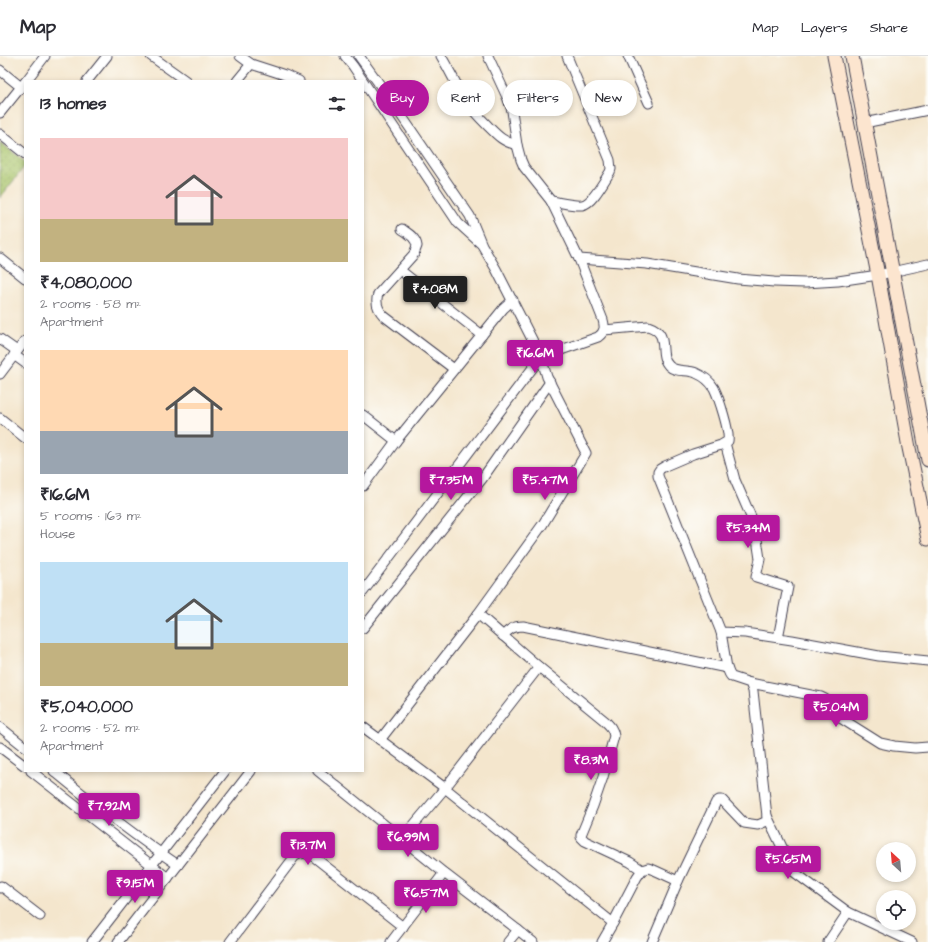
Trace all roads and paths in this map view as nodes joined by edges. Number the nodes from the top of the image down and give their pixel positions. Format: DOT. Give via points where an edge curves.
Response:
graph roads {
  1 [pos="45,56"];
  2 [pos="106,56"];
  3 [pos="151,56"];
  4 [pos="240,56"];
  5 [pos="345,56"];
  6 [pos="359,56"];
  7 [pos="441,56"];
  8 [pos="488,56"];
  9 [pos="567,56"];
  10 [pos="628,56"];
  11 [pos="834,56"];
  12 [pos="852,56"];
  13 [pos="251,64"];
  14 [pos="0,70"];
  15 [pos="26,80"];
  16 [pos="88,80"];
  17 [pos="185,80"];
  18 [pos="238,80"];
  19 [pos="297,80"];
  20 [pos="363,80"];
  21 [pos="364,81"];
  22 [pos="24,83"];
  23 [pos="649,103"];
  24 [pos="928,110"];
  25 [pos="0,113"];
  26 [pos="864,123"];
  27 [pos="0,134"];
  28 [pos="517,145"];
  29 [pos="24,153"];
  30 [pos="551,201"];
  31 [pos="402,229"];
  32 [pos="482,245"];
  33 [pos="0,258"];
  34 [pos="579,259"];
  35 [pos="928,264"];
  36 [pos="400,270"];
  37 [pos="893,272"];
  38 [pos="878,275"];
  39 [pos="24,277"];
  40 [pos="513,300"];
  41 [pos="604,330"];
  42 [pos="482,334"];
  43 [pos="0,339"];
  44 [pos="24,342"];
  45 [pos="16,353"];
  46 [pos="541,357"];
  47 [pos="24,362"];
  48 [pos="454,369"];
  49 [pos="0,374"];
  50 [pos="550,382"];
  51 [pos="364,416"];
  52 [pos="0,418"];
  53 [pos="24,437"];
  54 [pos="396,441"];
  55 [pos="725,444"];
  56 [pos="909,448"];
  57 [pos="927,454"];
  58 [pos="364,485"];
  59 [pos="926,520"];
  60 [pos="928,538"];
  61 [pos="364,591"];
  62 [pos="478,614"];
  63 [pos="364,627"];
  64 [pos="721,632"];
  65 [pos="503,636"];
  66 [pos="778,638"];
  67 [pos="928,661"];
  68 [pos="539,667"];
  69 [pos="727,668"];
  70 [pos="750,683"];
  71 [pos="0,727"];
  72 [pos="364,728"];
  73 [pos="380,740"];
  74 [pos="24,746"];
  75 [pos="0,747"];
  76 [pos="928,747"];
  77 [pos="24,765"];
  78 [pos="32,772"];
  79 [pos="55,772"];
  80 [pos="224,772"];
  81 [pos="250,772"];
  82 [pos="319,772"];
  83 [pos="445,788"];
  84 [pos="767,816"];
  85 [pos="402,839"];
  86 [pos="161,853"];
  87 [pos="152,865"];
  88 [pos="178,865"];
  89 [pos="642,870"];
  90 [pos="444,873"];
  91 [pos="168,878"];
  92 [pos="678,881"];
  93 [pos="0,886"];
  94 [pos="848,912"];
  95 [pos="40,916"];
  96 [pos="612,923"];
  97 [pos="403,927"];
  98 [pos="518,930"];
  99 [pos="92,942"];
  100 [pos="118,942"];
  101 [pos="230,942"];
  102 [pos="391,942"];
  103 [pos="508,942"];
  104 [pos="533,942"];
  105 [pos="602,942"];
  106 [pos="652,942"];
  107 [pos="828,942"];
  108 [pos="912,942"];
  1 -- 15 [label="street"];
  2 -- 16 [label="street"];
  3 -- 17 [label="street"];
  4 -- 13 [label="street"];
  5 -- 20 [label="street"];
  6 -- 32 [label="street" via="470,216"];
  7 -- 28 [label="street" via="467,102 479,117 495,134 508,143"];
  8 -- 28 [label="street" via="512,111"];
  9 -- 30 [label="street" via="610,160 611,169 588,203 580,205"];
  10 -- 23 [label="street"];
  11 -- 38 [label="street"];
  12 -- 26 [label="street"];
  13 -- 18 [label="street"];
  13 -- 19 [label="street"];
  14 -- 22 [label="street"];
  21 -- 32 [label="street" via="458,223"];
  22 -- 25 [label="street"];
  24 -- 26 [label="street"];
  26 -- 37 [label="street"];
  27 -- 29 [label="street"];
  28 -- 30 [label="street" via="524,167"];
  30 -- 34 [label="street"];
  31 -- 36 [label="street" via="416,241 417,246 414,254"];
  32 -- 40 [label="street"];
  33 -- 39 [label="street"];
  34 -- 38 [label="street" via="647,264 738,279 774,282 838,281"];
  34 -- 41 [label="street" via="603,320"];
  35 -- 37 [label="street"];
  36 -- 42 [label="street"];
  36 -- 48 [label="street" via="378,294 376,302 380,313"];
  37 -- 38 [label="street"];
  37 -- 57 [label="street"];
  38 -- 56 [label="street"];
  40 -- 42 [label="street"];
  40 -- 46 [label="street"];
  41 -- 46 [label="street" via="598,337"];
  41 -- 55 [label="street" via="648,326 658,331 663,342 664,358 671,368 694,371 714,387 728,432 729,438"];
  42 -- 48 [label="street"];
  43 -- 45 [label="street"];
  44 -- 45 [label="street"];
  45 -- 47 [label="street"];
  45 -- 49 [label="street"];
  46 -- 50 [label="street"];
  46 -- 61 [label="street"];
  48 -- 54 [label="street"];
  50 -- 62 [label="street" via="586,453 543,524"];
  50 -- 63 [label="street" via="482,480"];
  51 -- 54 [label="street"];
  52 -- 53 [label="street"];
  54 -- 58 [label="street"];
  55 -- 64 [label="street" via="693,454 665,466 658,472"];
  55 -- 66 [label="street" via="735,480 755,526 760,559 756,577 788,587"];
  56 -- 57 [label="street"];
  56 -- 59 [label="street"];
  59 -- 60 [label="street"];
  62 -- 65 [label="street"];
  62 -- 73 [label="street"];
  64 -- 66 [label="street"];
  64 -- 69 [label="street"];
  65 -- 68 [label="street"];
  65 -- 69 [label="street" via="509,629 523,626"];
  66 -- 67 [label="street" via="879,656"];
  68 -- 83 [label="street"];
  68 -- 89 [label="street" via="605,721 614,736 603,777 581,837 584,841"];
  69 -- 70 [label="street" via="730,676"];
  70 -- 76 [label="street" via="825,698 842,719 880,743 915,748"];
  70 -- 84 [label="street" via="753,690"];
  71 -- 74 [label="street"];
  72 -- 73 [label="street"];
  73 -- 83 [label="street"];
  75 -- 77 [label="street"];
  78 -- 87 [label="street"];
  79 -- 86 [label="street"];
  80 -- 86 [label="street"];
  81 -- 88 [label="street"];
  82 -- 85 [label="street"];
  83 -- 85 [label="street"];
  83 -- 96 [label="street"];
  84 -- 92 [label="street" via="767,821 762,824 744,823 722,800 716,802"];
  84 -- 94 [label="street" via="794,872"];
  85 -- 90 [label="street"];
  86 -- 87 [label="street"];
  86 -- 88 [label="street"];
  87 -- 91 [label="street"];
  87 -- 99 [label="street"];
  88 -- 91 [label="street"];
  89 -- 92 [label="street" via="648,868"];
  89 -- 96 [label="street"];
  90 -- 97 [label="street"];
  90 -- 98 [label="street"];
  91 -- 100 [label="street"];
  92 -- 106 [label="street"];
  93 -- 95 [label="street"];
  94 -- 107 [label="street"];
  94 -- 108 [label="street"];
  96 -- 105 [label="street"];
  97 -- 101 [label="street" via="306,853 295,856"];
  97 -- 102 [label="street"];
  98 -- 103 [label="street"];
  98 -- 104 [label="street"];
}
